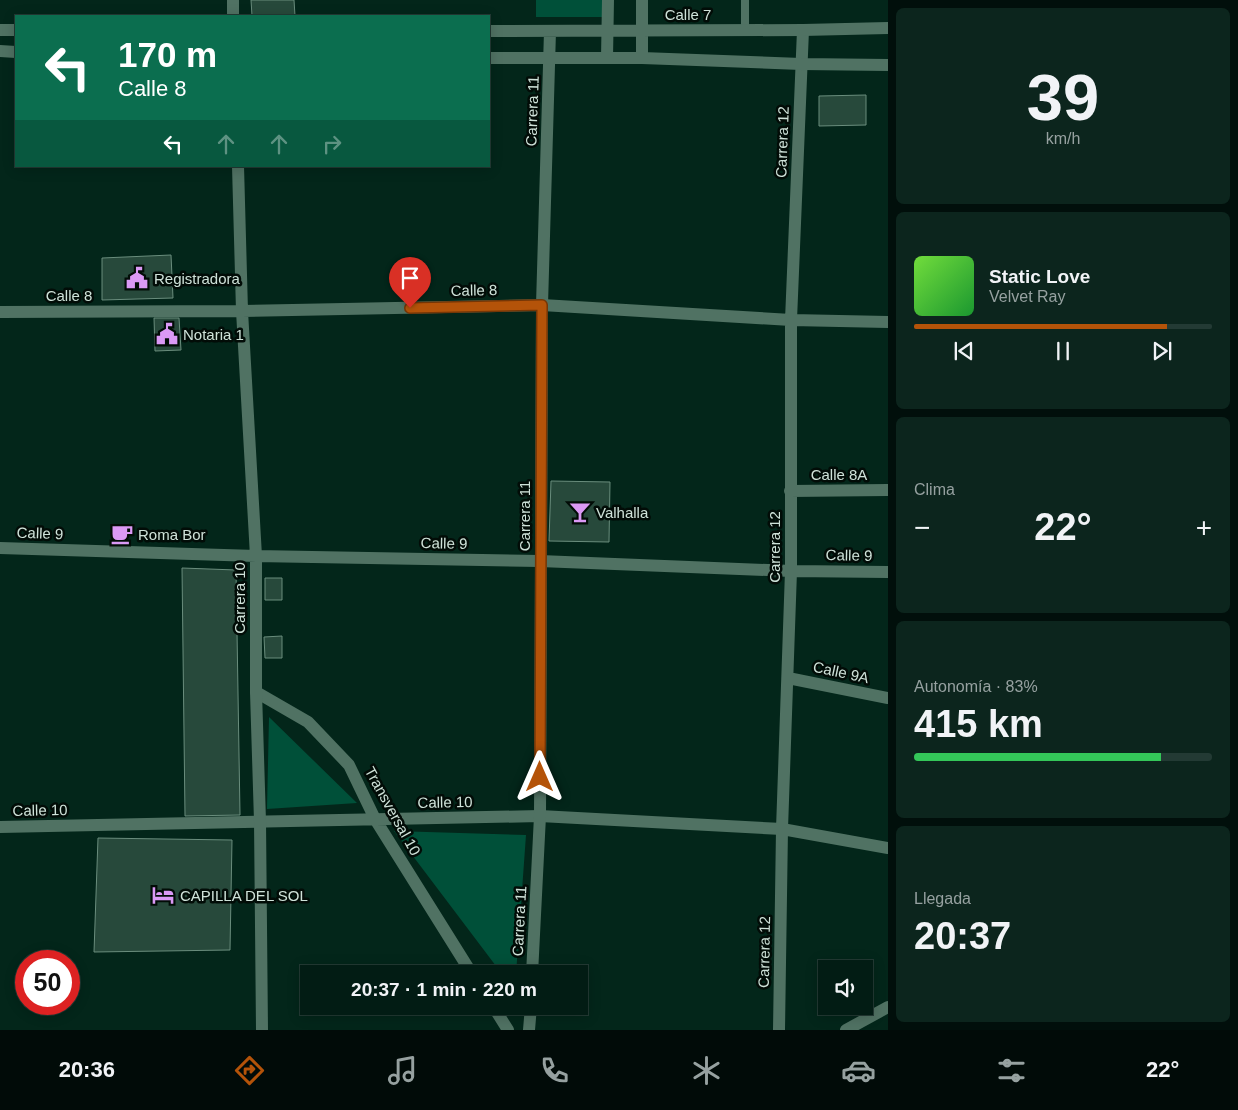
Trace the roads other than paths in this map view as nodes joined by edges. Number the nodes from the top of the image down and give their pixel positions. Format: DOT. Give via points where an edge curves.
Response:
graph roads {
  1 [pos="233,0"];
  2 [pos="608,0"];
  3 [pos="642,0"];
  4 [pos="745,0"];
  5 [pos="233,15"];
  6 [pos="888,28"];
  7 [pos="0,30"];
  8 [pos="15,30"];
  9 [pos="607,30"];
  10 [pos="642,30"];
  11 [pos="744,30"];
  12 [pos="803,30"];
  13 [pos="490,31"];
  14 [pos="550,31"];
  15 [pos="0,51"];
  16 [pos="15,52"];
  17 [pos="490,58"];
  18 [pos="607,58"];
  19 [pos="642,58"];
  20 [pos="550,59"];
  21 [pos="801,64"];
  22 [pos="888,65"];
  23 [pos="238,167"];
  24 [pos="542,305"];
  25 [pos="242,311"];
  26 [pos="0,312"];
  27 [pos="790,320"];
  28 [pos="888,322"];
  29 [pos="888,490"];
  30 [pos="790,491"];
  31 [pos="0,548"];
  32 [pos="256,556"];
  33 [pos="540,561"];
  34 [pos="791,571"];
  35 [pos="888,572"];
  36 [pos="788,678"];
  37 [pos="256,692"];
  38 [pos="888,698"];
  39 [pos="540,816"];
  40 [pos="375,819"];
  41 [pos="260,821"];
  42 [pos="0,827"];
  43 [pos="782,829"];
  44 [pos="888,848"];
  45 [pos="466,965"];
  46 [pos="532,965"];
  47 [pos="888,1007"];
  48 [pos="499,1015"];
  49 [pos="531,1015"];
  50 [pos="262,1030"];
  51 [pos="508,1030"];
  52 [pos="530,1030"];
  53 [pos="779,1030"];
  54 [pos="846,1030"];
  1 -- 5 [label="main road"];
  2 -- 9 [label="main road"];
  3 -- 10 [label="main road"];
  4 -- 11 [label="lane"];
  6 -- 12 [label="main road, Calle 7"];
  7 -- 8 [label="main road"];
  9 -- 10 [label="main road, Calle 7"];
  9 -- 14 [label="main road, Calle 7"];
  9 -- 18 [label="main road"];
  10 -- 11 [label="main road, Calle 7"];
  10 -- 19 [label="main road"];
  11 -- 12 [label="main road, Calle 7"];
  12 -- 21 [label="main road, Carrera 12"];
  13 -- 14 [label="main road, Calle 7"];
  14 -- 20 [label="main road, Carrera 11"];
  15 -- 16 [label="main road"];
  17 -- 20 [label="main road"];
  18 -- 19 [label="main road"];
  18 -- 20 [label="main road"];
  19 -- 21 [label="main road"];
  20 -- 24 [label="main road, Carrera 11"];
  21 -- 22 [label="main road"];
  21 -- 27 [label="main road, Carrera 12"];
  23 -- 25 [label="main road, Carrera 10"];
  24 -- 25 [label="main road, Calle 8"];
  24 -- 27 [label="main road, Calle 8"];
  24 -- 33 [label="main road, Carrera 11"];
  25 -- 26 [label="main road, Calle 8"];
  25 -- 32 [label="main road, Carrera 10"];
  27 -- 28 [label="main road, Calle 8"];
  27 -- 30 [label="main road, Carrera 12"];
  29 -- 30 [label="main road, Calle 8A"];
  30 -- 34 [label="main road, Carrera 12"];
  31 -- 32 [label="main road, Calle 9"];
  32 -- 33 [label="main road, Calle 9"];
  32 -- 37 [label="main road, Carrera 10"];
  33 -- 34 [label="main road, Calle 9"];
  33 -- 39 [label="main road, Carrera 11"];
  34 -- 35 [label="main road, Calle 9"];
  34 -- 36 [label="main road, Carrera 12"];
  36 -- 38 [label="main road, Calle 9A"];
  36 -- 43 [label="main road, Carrera 12"];
  37 -- 40 [label="main road, Transversal 10" via="308,722 349,765"];
  37 -- 41 [label="main road, Carrera 10"];
  39 -- 40 [label="main road, Calle 10"];
  39 -- 43 [label="main road, Calle 10"];
  39 -- 46 [label="main road, Carrera 11"];
  40 -- 41 [label="main road, Calle 10"];
  40 -- 45 [label="main road, Transversal 10"];
  41 -- 42 [label="main road, Calle 10"];
  41 -- 50 [label="main road, Carrera 10"];
  43 -- 44 [label="main road, Calle 10"];
  43 -- 53 [label="main road, Carrera 12"];
  47 -- 54 [label="main road"];
  48 -- 51 [label="main road"];
  49 -- 52 [label="main road"];
}
